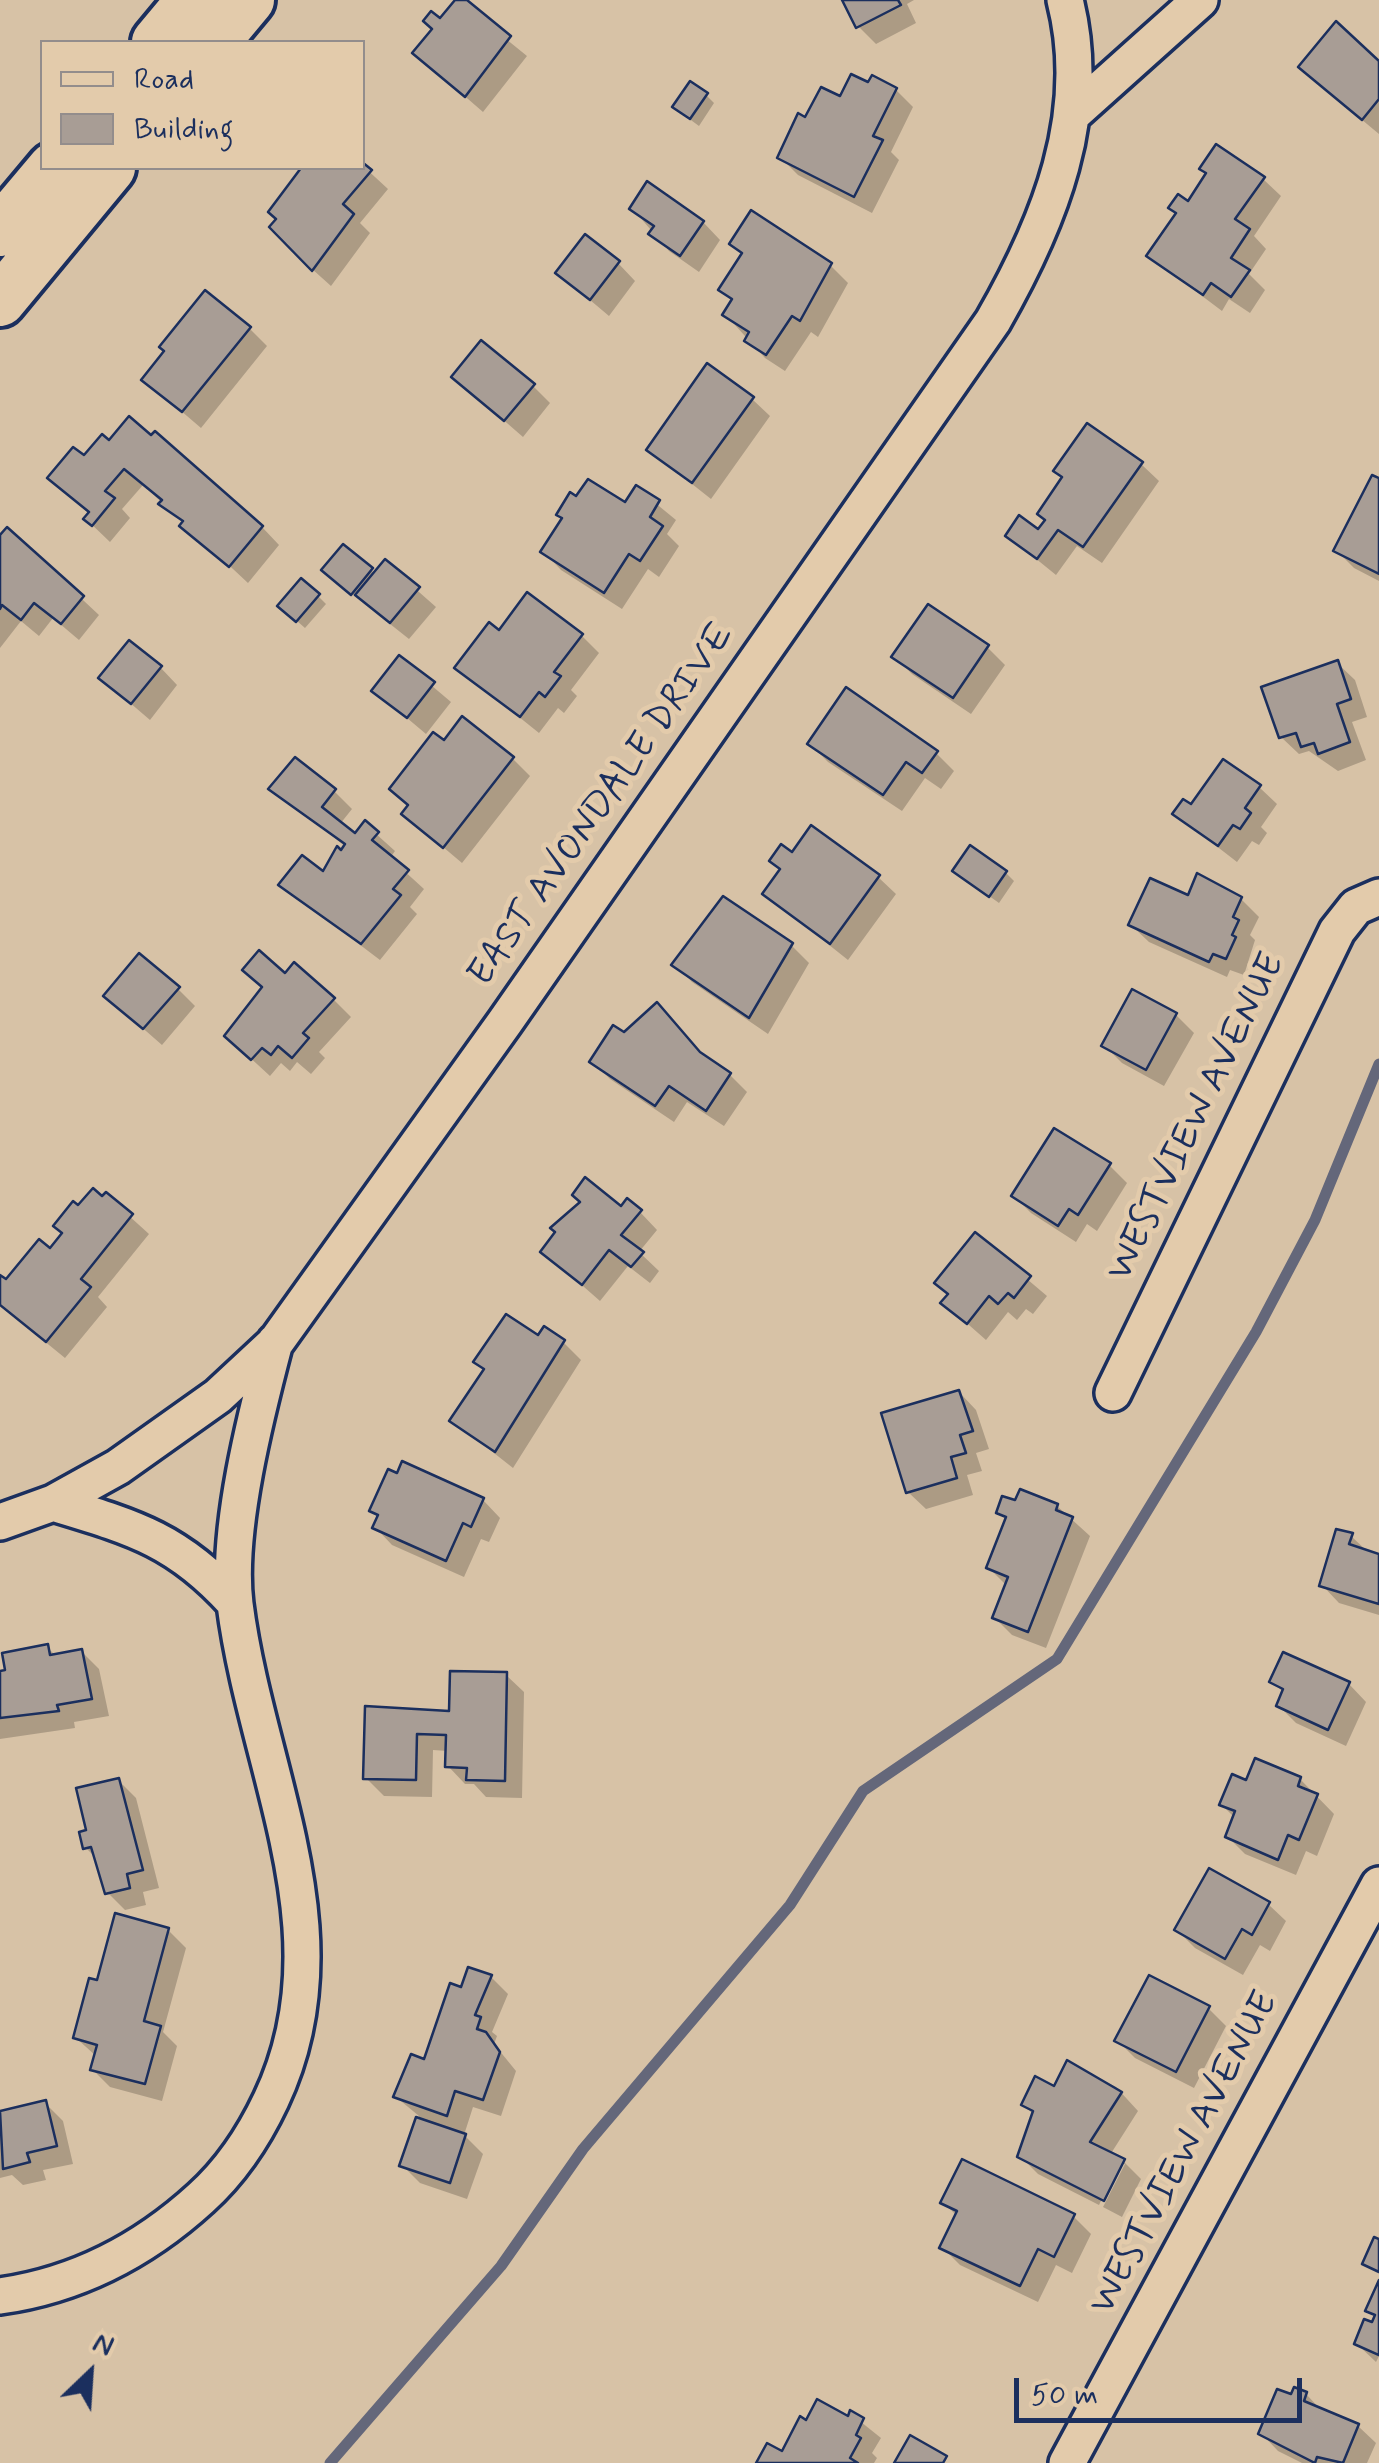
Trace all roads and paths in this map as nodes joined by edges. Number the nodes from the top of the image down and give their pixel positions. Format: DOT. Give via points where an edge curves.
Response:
graph roads {
  1 [pos="192,0"];
  2 [pos="249,0"];
  3 [pos="1065,0"];
  4 [pos="1200,0"];
  5 [pos="158,40"];
  6 [pos="216,40"];
  7 [pos="1075,112"];
  8 [pos="51,170"];
  9 [pos="108,170"];
  10 [pos="0,231"];
  11 [pos="0,301"];
  12 [pos="1379,898"];
  13 [pos="276,1342"];
  14 [pos="1113,1392"];
  15 [pos="52,1502"];
  16 [pos="0,1522"];
  17 [pos="234,1602"];
  18 [pos="1379,1886"];
  19 [pos="0,2296"];
  20 [pos="1068,2463"];
  1 -- 5 [label="street"];
  2 -- 6 [label="street"];
  3 -- 7 [label="street, EAST AVONDALE DRIVE"];
  4 -- 7 [label="street"];
  7 -- 13 [label="street, EAST AVONDALE DRIVE" via="1040,226 993,321"];
  8 -- 10 [label="street"];
  9 -- 11 [label="street"];
  12 -- 14 [label="street, WESTVIEW AVENUE" via="1356,908 1337,931"];
  13 -- 15 [label="street, EAST AVONDALE DRIVE" via="181,1425"];
  13 -- 17 [label="street" via="252,1428"];
  15 -- 16 [label="street, EAST AVONDALE DRIVE"];
  15 -- 17 [label="street" via="160,1541 200,1564"];
  17 -- 19 [label="street" via="304,1925 301,1996 284,2073 233,2163 166,2230 98,2271"];
  18 -- 20 [label="street, WESTVIEW AVENUE"];
}
